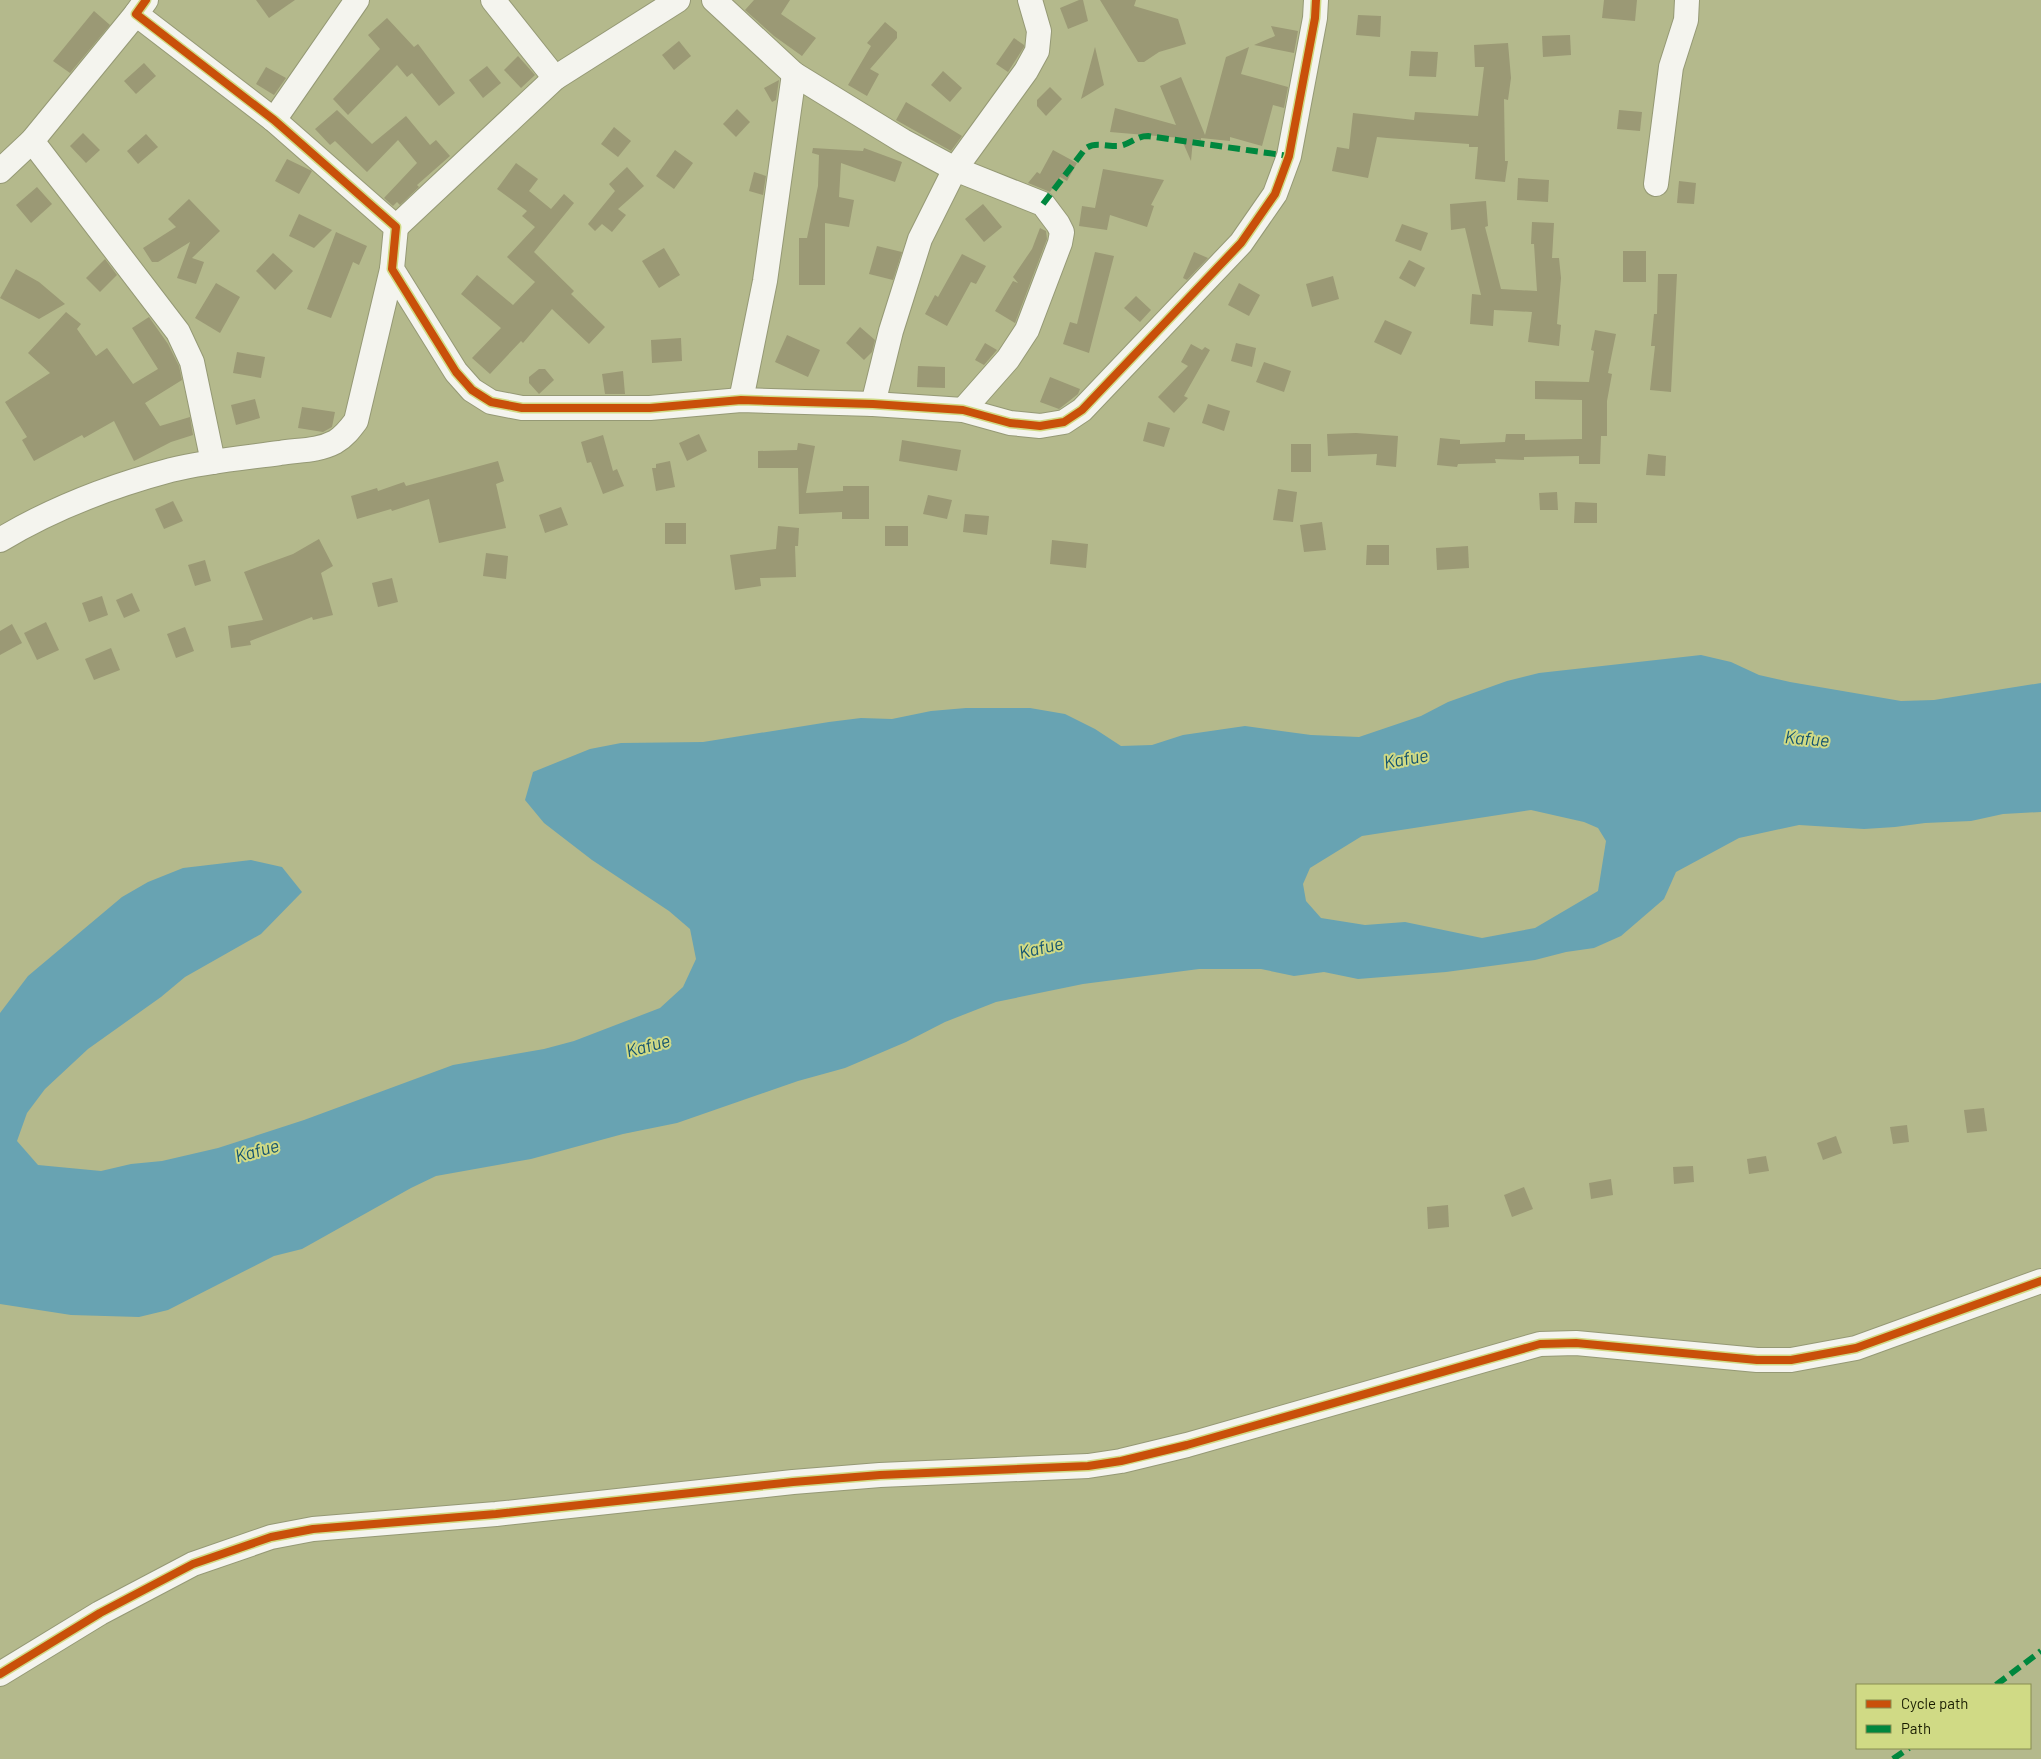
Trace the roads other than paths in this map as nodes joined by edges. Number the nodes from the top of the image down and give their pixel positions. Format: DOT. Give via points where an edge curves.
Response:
graph roads {
  1 [pos="357,0"];
  2 [pos="493,0"];
  3 [pos="678,0"];
  4 [pos="714,0"];
  5 [pos="1030,0"];
  6 [pos="1316,0"];
  7 [pos="1687,0"];
  8 [pos="141,7"];
  9 [pos="794,74"];
  10 [pos="556,78"];
  11 [pos="274,120"];
  12 [pos="32,141"];
  13 [pos="955,169"];
  14 [pos="0,171"];
  15 [pos="1656,184"];
  16 [pos="396,227"];
  17 [pos="392,269"];
  18 [pos="741,400"];
  19 [pos="873,404"];
  20 [pos="964,410"];
  21 [pos="213,462"];
  22 [pos="0,540"];
  23 [pos="2041,1280"];
  24 [pos="0,1674"];
  1 -- 11 [label="street"];
  2 -- 10 [label="street"];
  3 -- 10 [label="street"];
  4 -- 9 [label="street"];
  5 -- 13 [label="street" via="1039,31 1037,51"];
  6 -- 20 [label="street" via="1289,156 1275,194 1242,243 1082,410 1064,422 1040,426"];
  7 -- 15 [label="street" via="1686,20 1671,67"];
  8 -- 11 [label="street"];
  8 -- 12 [label="street"];
  9 -- 13 [label="street"];
  9 -- 18 [label="street" via="765,281"];
  10 -- 16 [label="street"];
  11 -- 16 [label="street"];
  12 -- 14 [label="street"];
  12 -- 21 [label="street" via="178,332 192,362"];
  13 -- 19 [label="street" via="920,239 906,279"];
  13 -- 20 [label="street" via="1043,204 1062,232 1027,330 1008,359"];
  16 -- 17 [label="street"];
  17 -- 18 [label="street" via="456,372 472,390 491,402 522,408 650,408"];
  17 -- 21 [label="street" via="356,421 346,434 318,448"];
  18 -- 19 [label="street"];
  19 -- 20 [label="street"];
  21 -- 22 [label="street" via="172,470 105,490 27,523"];
  23 -- 24 [label="street" via="1856,1348 1791,1360 1757,1360 1576,1343 1540,1344 1121,1462 793,1482 496,1514 312,1529 255,1542 193,1564 100,1613"];
}
